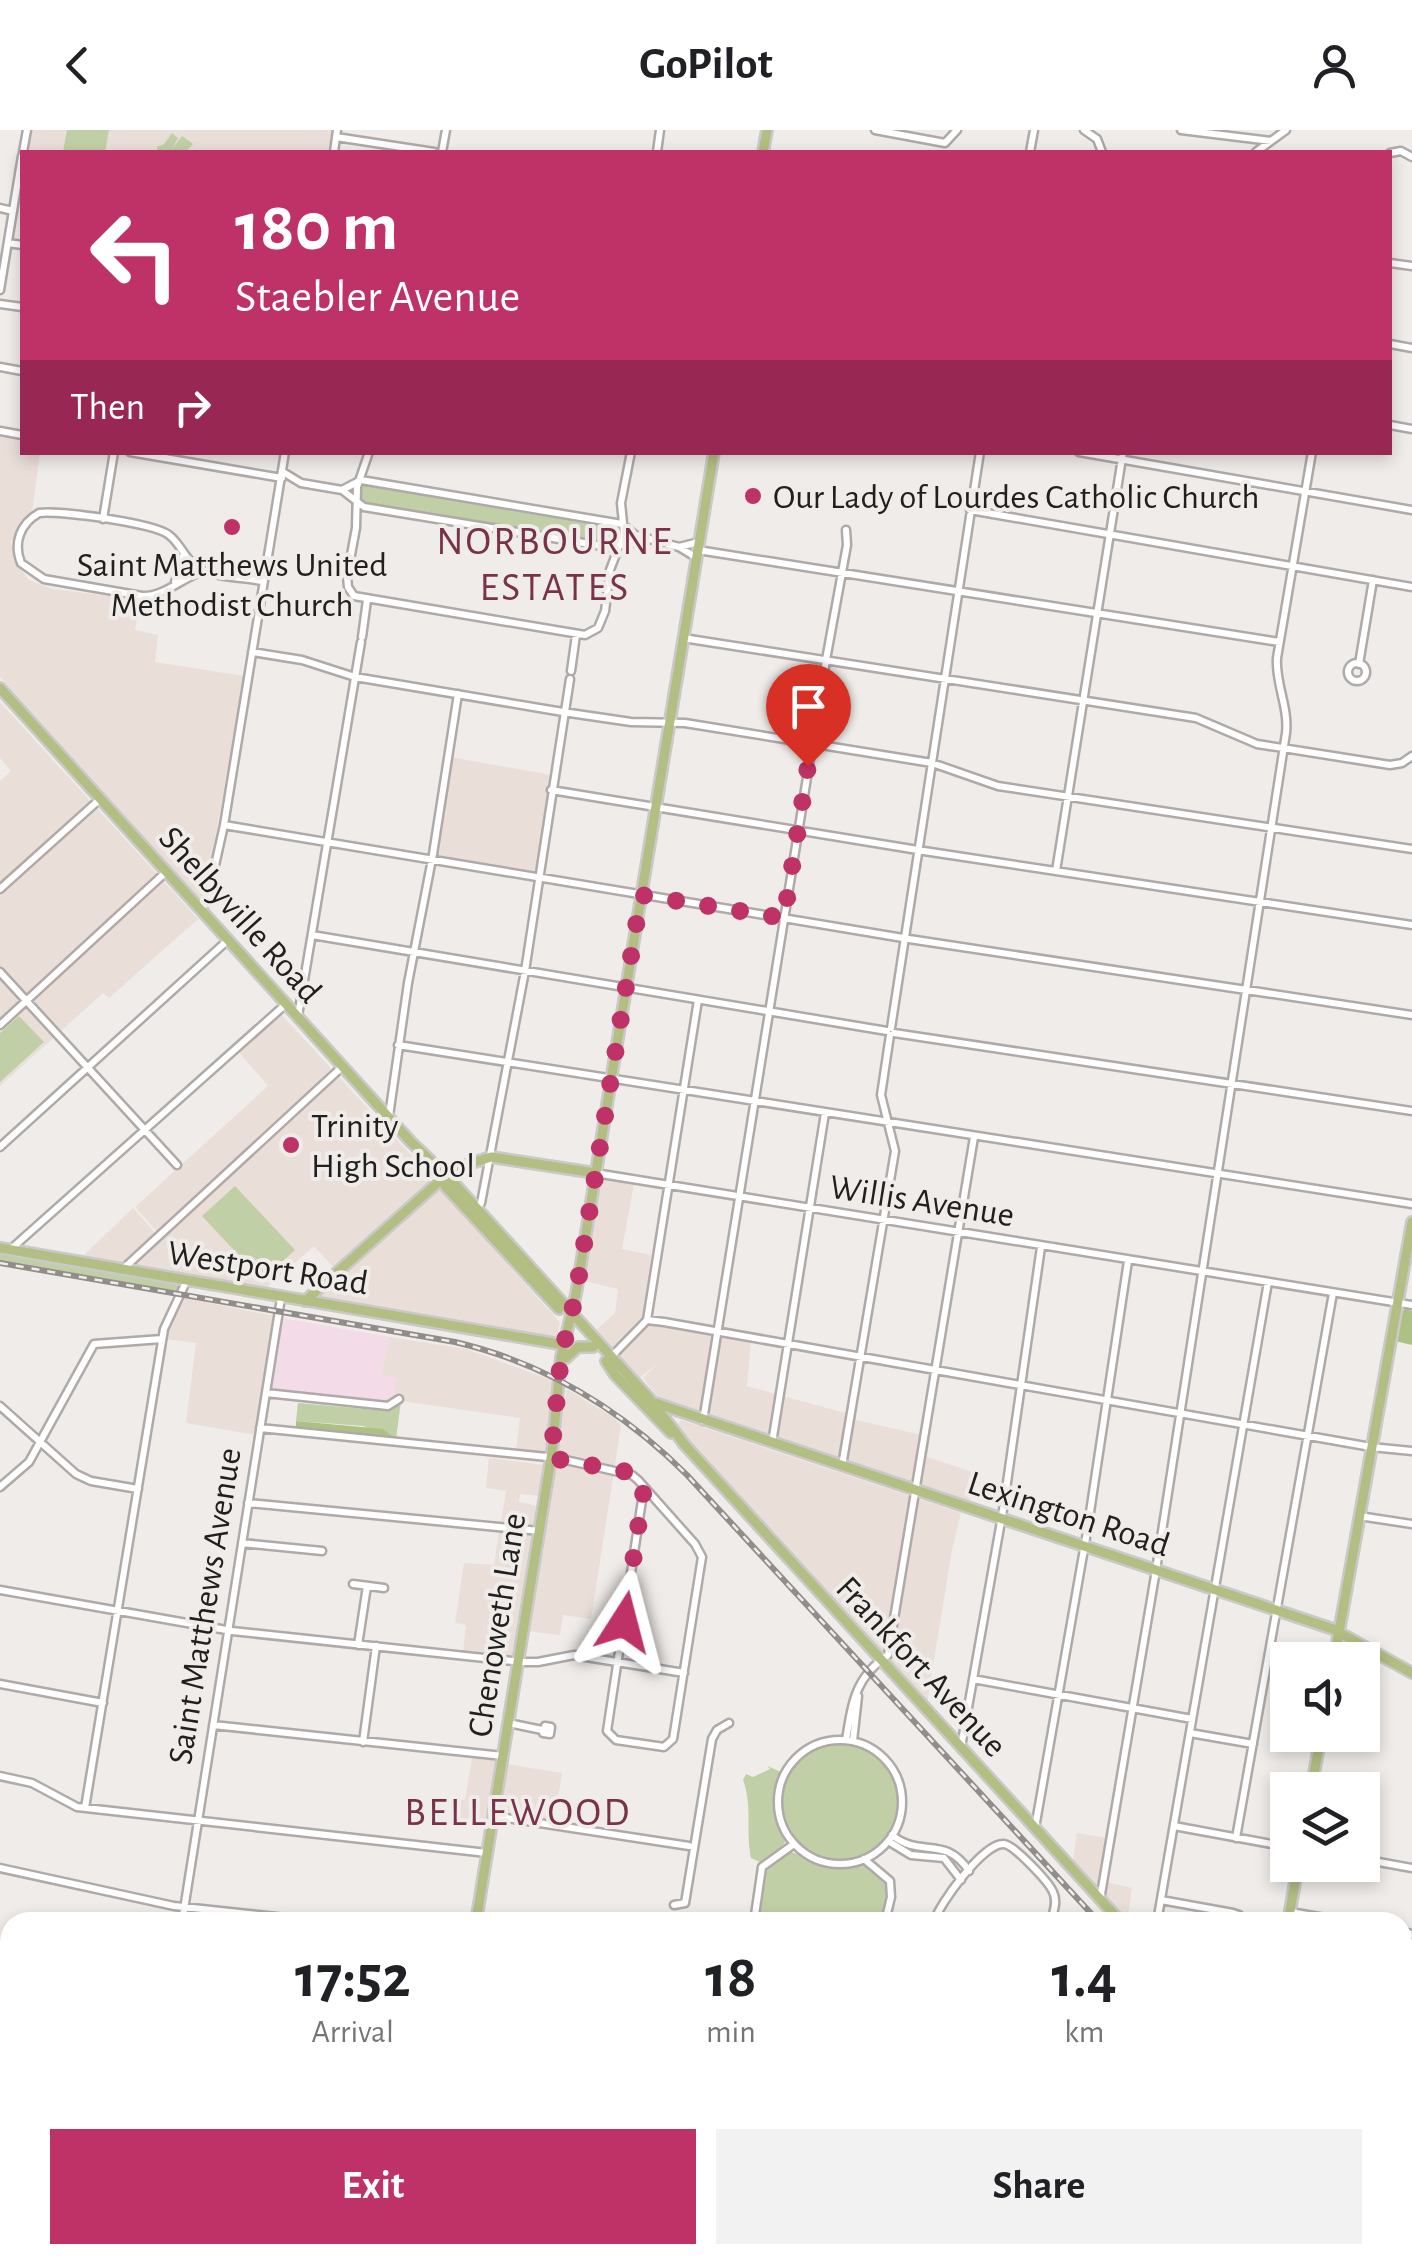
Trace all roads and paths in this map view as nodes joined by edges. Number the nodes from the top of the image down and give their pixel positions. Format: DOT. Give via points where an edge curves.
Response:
graph roads {
  1 [pos="876,130"];
  2 [pos="957,130"];
  3 [pos="1084,130"];
  4 [pos="1181,130"];
  5 [pos="1286,130"];
  6 [pos="337,134"];
  7 [pos="1248,138"];
  8 [pos="1271,142"];
  9 [pos="423,150"];
  10 [pos="1101,150"];
  11 [pos="1253,150"];
  12 [pos="1257,150"];
  13 [pos="20,171"];
  14 [pos="0,208"];
  15 [pos="13,210"];
  16 [pos="8,242"];
  17 [pos="20,245"];
  18 [pos="0,290"];
  19 [pos="114,455"];
  20 [pos="147,455"];
  21 [pos="285,455"];
  22 [pos="368,455"];
  23 [pos="629,455"];
  24 [pos="714,455"];
  25 [pos="979,455"];
  26 [pos="1312,455"];
  27 [pos="1122,456"];
  28 [pos="281,479"];
  29 [pos="360,480"];
  30 [pos="301,482"];
  31 [pos="342,490"];
  32 [pos="1306,492"];
  33 [pos="356,504"];
  34 [pos="970,510"];
  35 [pos="1412,510"];
  36 [pos="103,519"];
  37 [pos="622,524"];
  38 [pos="846,530"];
  39 [pos="1110,534"];
  40 [pos="648,540"];
  41 [pos="679,546"];
  42 [pos="619,547"];
  43 [pos="698,550"];
  44 [pos="184,555"];
  45 [pos="1293,566"];
  46 [pos="204,571"];
  47 [pos="841,574"];
  48 [pos="1374,580"];
  49 [pos="262,581"];
  50 [pos="172,586"];
  51 [pos="1412,586"];
  52 [pos="958,592"];
  53 [pos="366,600"];
  54 [pos="1096,612"];
  55 [pos="576,634"];
  56 [pos="684,638"];
  57 [pos="1280,642"];
  58 [pos="252,652"];
  59 [pos="826,660"];
  60 [pos="1359,664"];
  61 [pos="355,677"];
  62 [pos="944,680"];
  63 [pos="0,688"];
  64 [pos="458,694"];
  65 [pos="1082,701"];
  66 [pos="563,712"];
  67 [pos="670,722"];
  68 [pos="812,744"];
  69 [pos="1284,749"];
  70 [pos="1409,758"];
  71 [pos="932,763"];
  72 [pos="551,790"];
  73 [pos="1068,797"];
  74 [pos="100,799"];
  75 [pos="656,808"];
  76 [pos="224,825"];
  77 [pos="1272,828"];
  78 [pos="798,830"];
  79 [pos="327,843"];
  80 [pos="1412,849"];
  81 [pos="918,850"];
  82 [pos="431,860"];
  83 [pos="1056,871"];
  84 [pos="166,872"];
  85 [pos="538,878"];
  86 [pos="0,889"];
  87 [pos="641,895"];
  88 [pos="1260,903"];
  89 [pos="200,910"];
  90 [pos="784,918"];
  91 [pos="1412,925"];
  92 [pos="312,935"];
  93 [pos="904,938"];
  94 [pos="228,940"];
  95 [pos="414,952"];
  96 [pos="524,971"];
  97 [pos="0,972"];
  98 [pos="626,988"];
  99 [pos="1247,990"];
  100 [pos="698,1000"];
  101 [pos="26,1002"];
  102 [pos="286,1004"];
  103 [pos="769,1011"];
  104 [pos="1412,1015"];
  105 [pos="298,1017"];
  106 [pos="0,1026"];
  107 [pos="891,1031"];
  108 [pos="398,1046"];
  109 [pos="506,1063"];
  110 [pos="343,1066"];
  111 [pos="87,1069"];
  112 [pos="611,1079"];
  113 [pos="1232,1083"];
  114 [pos="683,1092"];
  115 [pos="754,1103"];
  116 [pos="1412,1110"];
  117 [pos="824,1113"];
  118 [pos="389,1117"];
  119 [pos="890,1124"];
  120 [pos="143,1131"];
  121 [pos="974,1137"];
  122 [pos="0,1148"];
  123 [pos="491,1156"];
  124 [pos="177,1165"];
  125 [pos="595,1174"];
  126 [pos="1216,1174"];
  127 [pos="444,1176"];
  128 [pos="668,1186"];
  129 [pos="739,1197"];
  130 [pos="1412,1204"];
  131 [pos="476,1208"];
  132 [pos="811,1210"];
  133 [pos="884,1221"];
  134 [pos="1412,1222"];
  135 [pos="959,1234"];
  136 [pos="25,1238"];
  137 [pos="1041,1247"];
  138 [pos="4,1250"];
  139 [pos="25,1254"];
  140 [pos="1128,1261"];
  141 [pos="120,1271"];
  142 [pos="1202,1272"];
  143 [pos="186,1282"];
  144 [pos="1268,1282"];
  145 [pos="1333,1292"];
  146 [pos="281,1298"];
  147 [pos="304,1301"];
  148 [pos="1397,1302"];
  149 [pos="1412,1305"];
  150 [pos="570,1318"];
  151 [pos="647,1320"];
  152 [pos="717,1331"];
  153 [pos="162,1338"];
  154 [pos="789,1343"];
  155 [pos="593,1347"];
  156 [pos="564,1352"];
  157 [pos="862,1355"];
  158 [pos="609,1359"];
  159 [pos="937,1369"];
  160 [pos="1021,1384"];
  161 [pos="266,1393"];
  162 [pos="399,1398"];
  163 [pos="1106,1400"];
  164 [pos="0,1406"];
  165 [pos="656,1406"];
  166 [pos="1180,1413"];
  167 [pos="680,1417"];
  168 [pos="702,1421"];
  169 [pos="1244,1424"];
  170 [pos="260,1428"];
  171 [pos="675,1430"];
  172 [pos="1308,1436"];
  173 [pos="39,1442"];
  174 [pos="772,1444"];
  175 [pos="685,1445"];
  176 [pos="1371,1447"];
  177 [pos="1412,1451"];
  178 [pos="551,1458"];
  179 [pos="842,1467"];
  180 [pos="0,1487"];
  181 [pos="644,1488"];
  182 [pos="138,1489"];
  183 [pos="916,1491"];
  184 [pos="657,1501"];
  185 [pos="248,1502"];
  186 [pos="644,1504"];
  187 [pos="1358,1516"];
  188 [pos="1001,1519"];
  189 [pos="1412,1524"];
  190 [pos="540,1530"];
  191 [pos="242,1543"];
  192 [pos="1084,1547"];
  193 [pos="322,1551"];
  194 [pos="1156,1570"];
  195 [pos="353,1584"];
  196 [pos="367,1586"];
  197 [pos="384,1588"];
  198 [pos="1214,1589"];
  199 [pos="0,1590"];
  200 [pos="1277,1610"];
  201 [pos="120,1611"];
  202 [pos="228,1630"];
  203 [pos="1338,1632"];
  204 [pos="1337,1642"];
  205 [pos="358,1645"];
  206 [pos="376,1646"];
  207 [pos="880,1660"];
  208 [pos="518,1661"];
  209 [pos="618,1662"];
  210 [pos="684,1672"];
  211 [pos="1412,1673"];
  212 [pos="973,1679"];
  213 [pos="0,1684"];
  214 [pos="1059,1696"];
  215 [pos="103,1702"];
  216 [pos="1132,1708"];
  217 [pos="1192,1719"];
  218 [pos="508,1723"];
  219 [pos="729,1724"];
  220 [pos="213,1725"];
  221 [pos="542,1730"];
  222 [pos="1190,1733"];
  223 [pos="850,1738"];
  224 [pos="363,1742"];
  225 [pos="1253,1744"];
  226 [pos="961,1749"];
  227 [pos="503,1756"];
  228 [pos="0,1776"];
  229 [pos="85,1808"];
  230 [pos="494,1816"];
  231 [pos="199,1820"];
  232 [pos="1174,1826"];
  233 [pos="1035,1830"];
  234 [pos="890,1838"];
  235 [pos="1236,1838"];
  236 [pos="794,1844"];
  237 [pos="1270,1844"];
  238 [pos="690,1846"];
  239 [pos="488,1853"];
  240 [pos="864,1859"];
  241 [pos="1380,1862"];
  242 [pos="0,1868"];
  243 [pos="1412,1868"];
  244 [pos="969,1871"];
  245 [pos="961,1880"];
  246 [pos="1295,1882"];
  247 [pos="1100,1900"];
  248 [pos="1161,1900"];
  249 [pos="674,1905"];
  250 [pos="184,1907"];
  251 [pos="183,1912"];
  252 [pos="230,1912"];
  253 [pos="477,1912"];
  254 [pos="755,1912"];
  255 [pos="887,1912"];
  256 [pos="938,1912"];
  257 [pos="1053,1912"];
  258 [pos="1111,1912"];
  259 [pos="1159,1912"];
  260 [pos="1233,1912"];
  261 [pos="1290,1912"];
  1 -- 2 [label="street" via="945,143"];
  3 -- 10 [label="street"];
  4 -- 7 [label="street"];
  5 -- 8 [label="street"];
  6 -- 9 [label="street"];
  7 -- 8 [label="street"];
  7 -- 11 [label="street"];
  8 -- 12 [label="street"];
  13 -- 15 [label="street"];
  14 -- 15 [label="street"];
  15 -- 16 [label="street"];
  16 -- 17 [label="street"];
  16 -- 18 [label="street"];
  19 -- 36 [label="street"];
  20 -- 28 [label="street"];
  21 -- 28 [label="street"];
  22 -- 29 [label="street"];
  23 -- 37 [label="street"];
  24 -- 43 [label="main road, Chenoweth Lane"];
  25 -- 34 [label="street"];
  26 -- 32 [label="street"];
  27 -- 32 [label="street"];
  27 -- 39 [label="street"];
  28 -- 30 [label="street"];
  28 -- 30 [label="street"];
  28 -- 49 [label="street"];
  29 -- 31 [label="street"];
  29 -- 33 [label="street"];
  29 -- 37 [label="street"];
  30 -- 31 [label="street"];
  31 -- 33 [label="street"];
  32 -- 35 [label="street"];
  32 -- 45 [label="street"];
  33 -- 42 [label="street"];
  33 -- 53 [label="street" via="347,582 354,596"];
  34 -- 39 [label="street"];
  34 -- 52 [label="street"];
  36 -- 44 [label="street" via="163,531"];
  36 -- 50 [label="street" via="49,512 30,518 17,548 21,563 44,580 142,596"];
  37 -- 40 [label="street"];
  37 -- 42 [label="street"];
  38 -- 47 [label="street"];
  39 -- 45 [label="street"];
  39 -- 54 [label="street"];
  40 -- 41 [label="street"];
  40 -- 42 [label="street"];
  41 -- 43 [label="street"];
  41 -- 43 [label="street"];
  42 -- 55 [label="street" via="598,628"];
  43 -- 47 [label="street"];
  43 -- 56 [label="main road, Chenoweth Lane"];
  44 -- 46 [label="street"];
  44 -- 50 [label="street"];
  45 -- 48 [label="street"];
  45 -- 57 [label="street"];
  46 -- 49 [label="street"];
  46 -- 50 [label="street"];
  47 -- 52 [label="street"];
  47 -- 59 [label="street"];
  48 -- 51 [label="street"];
  48 -- 60 [label="street"];
  49 -- 58 [label="street"];
  52 -- 54 [label="street"];
  52 -- 62 [label="street"];
  53 -- 55 [label="street"];
  53 -- 61 [label="street"];
  54 -- 57 [label="street"];
  54 -- 65 [label="street"];
  55 -- 66 [label="street"];
  56 -- 59 [label="street"];
  56 -- 67 [label="main road, Chenoweth Lane"];
  57 -- 69 [label="street"];
  58 -- 61 [label="street"];
  58 -- 76 [label="street"];
  59 -- 62 [label="street"];
  59 -- 68 [label="street"];
  61 -- 64 [label="street"];
  61 -- 79 [label="street"];
  62 -- 65 [label="street"];
  62 -- 71 [label="street"];
  63 -- 74 [label="main road, Shelbyville Road"];
  64 -- 66 [label="street"];
  64 -- 82 [label="street"];
  65 -- 69 [label="street" via="1196,718 1250,743"];
  65 -- 73 [label="street"];
  66 -- 67 [label="street"];
  66 -- 72 [label="street"];
  67 -- 68 [label="street"];
  67 -- 75 [label="main road, Chenoweth Lane"];
  68 -- 71 [label="street"];
  68 -- 78 [label="street"];
  69 -- 70 [label="street" via="1390,765"];
  69 -- 77 [label="street"];
  71 -- 73 [label="street" via="989,784"];
  71 -- 81 [label="street"];
  72 -- 75 [label="street"];
  72 -- 85 [label="street"];
  73 -- 77 [label="street"];
  73 -- 83 [label="street"];
  74 -- 84 [label="main road, Shelbyville Road"];
  74 -- 86 [label="street"];
  75 -- 78 [label="street"];
  75 -- 87 [label="main road, Chenoweth Lane"];
  76 -- 79 [label="street"];
  76 -- 89 [label="street"];
  77 -- 80 [label="street"];
  77 -- 88 [label="street"];
  78 -- 81 [label="street"];
  78 -- 90 [label="street"];
  79 -- 82 [label="street"];
  79 -- 92 [label="street"];
  81 -- 83 [label="street"];
  81 -- 93 [label="street"];
  82 -- 85 [label="street"];
  82 -- 95 [label="street"];
  83 -- 88 [label="street"];
  84 -- 89 [label="main road, Shelbyville Road"];
  84 -- 101 [label="street"];
  85 -- 87 [label="street"];
  85 -- 96 [label="street"];
  87 -- 90 [label="street"];
  87 -- 98 [label="main road, Chenoweth Lane"];
  88 -- 91 [label="street"];
  88 -- 99 [label="street"];
  89 -- 94 [label="main road, Shelbyville Road"];
  90 -- 93 [label="street"];
  90 -- 103 [label="street"];
  92 -- 95 [label="street"];
  92 -- 105 [label="street"];
  93 -- 99 [label="street"];
  93 -- 107 [label="street"];
  94 -- 102 [label="main road, Shelbyville Road"];
  94 -- 111 [label="street"];
  95 -- 96 [label="street"];
  95 -- 108 [label="street"];
  96 -- 98 [label="street"];
  96 -- 109 [label="street"];
  97 -- 101 [label="street"];
  98 -- 100 [label="street"];
  98 -- 112 [label="main road, Chenoweth Lane"];
  99 -- 104 [label="street"];
  99 -- 113 [label="street"];
  100 -- 103 [label="street"];
  100 -- 114 [label="street"];
  101 -- 106 [label="street"];
  101 -- 111 [label="street"];
  102 -- 105 [label="main road, Shelbyville Road"];
  102 -- 120 [label="street"];
  103 -- 107 [label="street"];
  103 -- 115 [label="street"];
  105 -- 110 [label="main road, Shelbyville Road"];
  107 -- 113 [label="street"];
  107 -- 119 [label="street" via="882,1095"];
  108 -- 109 [label="street"];
  108 -- 118 [label="street"];
  109 -- 112 [label="street"];
  109 -- 123 [label="street"];
  110 -- 118 [label="main road, Shelbyville Road"];
  110 -- 141 [label="street"];
  111 -- 120 [label="street"];
  111 -- 122 [label="street"];
  112 -- 114 [label="street"];
  112 -- 125 [label="main road, Chenoweth Lane"];
  113 -- 116 [label="street"];
  113 -- 126 [label="street"];
  114 -- 115 [label="street"];
  114 -- 128 [label="street"];
  115 -- 117 [label="street"];
  115 -- 129 [label="street"];
  117 -- 119 [label="street"];
  117 -- 132 [label="street"];
  118 -- 127 [label="main road, Shelbyville Road"];
  119 -- 121 [label="street"];
  119 -- 133 [label="street" via="895,1151"];
  120 -- 124 [label="street"];
  120 -- 136 [label="street"];
  121 -- 126 [label="street"];
  121 -- 135 [label="street"];
  123 -- 125 [label="main road, Willis Avenue"];
  123 -- 127 [label="main road"];
  123 -- 131 [label="street"];
  125 -- 128 [label="street, Willis Avenue"];
  125 -- 150 [label="main road, Chenoweth Lane"];
  126 -- 130 [label="street"];
  126 -- 142 [label="street"];
  127 -- 131 [label="main road, Shelbyville Road"];
  127 -- 147 [label="main road"];
  127 -- 150 [label="main road, Shelbyville Road" via="445,1186"];
  128 -- 129 [label="street, Willis Avenue"];
  128 -- 151 [label="street"];
  129 -- 132 [label="street, Willis Avenue"];
  129 -- 152 [label="street"];
  131 -- 150 [label="main road, Shelbyville Road"];
  132 -- 133 [label="street, Willis Avenue"];
  132 -- 154 [label="street"];
  133 -- 135 [label="street, Willis Avenue"];
  133 -- 157 [label="street"];
  134 -- 148 [label="main road"];
  135 -- 137 [label="street, Willis Avenue"];
  135 -- 159 [label="street"];
  136 -- 138 [label="street"];
  136 -- 139 [label="street"];
  137 -- 140 [label="street, Willis Avenue"];
  137 -- 160 [label="street"];
  138 -- 139 [label="main road, Westport Road"];
  139 -- 141 [label="main road, Westport Road"];
  140 -- 142 [label="street, Willis Avenue"];
  140 -- 163 [label="street"];
  141 -- 143 [label="main road, Westport Road"];
  142 -- 144 [label="street, Willis Avenue"];
  142 -- 166 [label="street"];
  143 -- 146 [label="main road, Westport Road"];
  143 -- 153 [label="street"];
  144 -- 145 [label="street, Willis Avenue"];
  144 -- 169 [label="street"];
  145 -- 148 [label="street, Willis Avenue"];
  145 -- 172 [label="street"];
  146 -- 147 [label="main road, Westport Road"];
  146 -- 161 [label="street, Saint Matthews Avenue"];
  147 -- 156 [label="main road, Westport Road" via="528,1339"];
  148 -- 149 [label="street, Willis Avenue"];
  148 -- 176 [label="main road"];
  150 -- 155 [label="main road, Shelbyville Road"];
  150 -- 156 [label="main road, Chenoweth Lane"];
  150 -- 158 [label="main road, Shelbyville Road"];
  151 -- 152 [label="street"];
  151 -- 158 [label="street"];
  152 -- 154 [label="street"];
  152 -- 168 [label="street"];
  153 -- 173 [label="street" via="94,1344"];
  153 -- 182 [label="street"];
  154 -- 157 [label="street"];
  154 -- 174 [label="street"];
  155 -- 156 [label="main road"];
  155 -- 158 [label="main road, Shelbyville Road"];
  156 -- 178 [label="main road, Chenoweth Lane"];
  157 -- 159 [label="street"];
  157 -- 179 [label="street"];
  158 -- 165 [label="main road, Lexington Road"];
  158 -- 175 [label="main road, Frankfort Avenue" via="636,1398"];
  159 -- 160 [label="street"];
  159 -- 183 [label="street"];
  160 -- 163 [label="street"];
  160 -- 188 [label="street"];
  161 -- 162 [label="street" via="388,1406"];
  161 -- 170 [label="street, Saint Matthews Avenue"];
  163 -- 166 [label="street"];
  163 -- 192 [label="street"];
  164 -- 173 [label="street"];
  165 -- 167 [label="main road, Lexington Road"];
  165 -- 168 [label="main road, Lexington Road"];
  165 -- 171 [label="main road, Frankfort Avenue"];
  166 -- 169 [label="street"];
  166 -- 194 [label="street"];
  167 -- 168 [label="main road, Lexington Road"];
  167 -- 171 [label="main road"];
  168 -- 174 [label="main road, Lexington Road"];
  169 -- 172 [label="street"];
  169 -- 198 [label="street"];
  170 -- 178 [label="street"];
  170 -- 185 [label="street, Saint Matthews Avenue"];
  171 -- 175 [label="main road, Frankfort Avenue"];
  172 -- 176 [label="street"];
  172 -- 200 [label="street"];
  173 -- 180 [label="street" via="26,1466"];
  173 -- 182 [label="street" via="81,1476"];
  174 -- 179 [label="main road, Lexington Road"];
  175 -- 207 [label="main road, Frankfort Avenue"];
  176 -- 177 [label="street"];
  176 -- 187 [label="main road"];
  178 -- 181 [label="street" via="628,1472"];
  178 -- 190 [label="main road, Chenoweth Lane"];
  179 -- 183 [label="main road, Lexington Road"];
  181 -- 184 [label="street"];
  181 -- 186 [label="street"];
  182 -- 201 [label="street"];
  183 -- 188 [label="main road, Lexington Road"];
  183 -- 207 [label="street" via="888,1654"];
  184 -- 186 [label="street"];
  184 -- 210 [label="street" via="702,1557"];
  185 -- 190 [label="street"];
  185 -- 191 [label="street, Saint Matthews Avenue"];
  186 -- 209 [label="street"];
  187 -- 189 [label="street"];
  187 -- 203 [label="main road"];
  188 -- 192 [label="main road, Lexington Road"];
  188 -- 212 [label="street"];
  190 -- 208 [label="main road, Chenoweth Lane"];
  191 -- 193 [label="street"];
  191 -- 202 [label="street, Saint Matthews Avenue"];
  192 -- 194 [label="main road, Lexington Road"];
  192 -- 214 [label="street"];
  194 -- 198 [label="main road, Lexington Road"];
  194 -- 216 [label="street"];
  195 -- 196 [label="street"];
  196 -- 197 [label="street"];
  196 -- 205 [label="street"];
  198 -- 200 [label="main road, Lexington Road"];
  198 -- 217 [label="street"];
  199 -- 201 [label="street"];
  200 -- 203 [label="main road, Lexington Road"];
  200 -- 225 [label="street"];
  201 -- 202 [label="street"];
  201 -- 215 [label="street"];
  202 -- 205 [label="street"];
  202 -- 220 [label="street, Saint Matthews Avenue"];
  203 -- 204 [label="main road"];
  203 -- 211 [label="main road, Lexington Road"];
  205 -- 206 [label="street"];
  206 -- 208 [label="street"];
  206 -- 224 [label="street"];
  207 -- 223 [label="street" via="863,1677"];
  207 -- 226 [label="main road, Frankfort Avenue"];
  208 -- 209 [label="street" via="574,1656"];
  208 -- 218 [label="main road, Chenoweth Lane"];
  209 -- 210 [label="street"];
  209 -- 210 [label="street" via="608,1734 664,1748 674,1739"];
  212 -- 214 [label="street"];
  212 -- 226 [label="street"];
  213 -- 215 [label="street"];
  214 -- 216 [label="street"];
  214 -- 233 [label="street"];
  215 -- 229 [label="street"];
  216 -- 217 [label="street"];
  216 -- 247 [label="street"];
  217 -- 222 [label="street"];
  218 -- 221 [label="street"];
  218 -- 227 [label="main road, Chenoweth Lane"];
  219 -- 249 [label="street" via="712,1740 685,1904"];
  220 -- 224 [label="street"];
  220 -- 231 [label="street, Saint Matthews Avenue"];
  222 -- 225 [label="street"];
  222 -- 232 [label="street"];
  223 -- 234 [label="street" via="876,1751 896,1774 902,1804"];
  223 -- 236 [label="street" via="814,1745 787,1769 778,1807"];
  224 -- 227 [label="street"];
  225 -- 235 [label="street"];
  226 -- 233 [label="main road, Frankfort Avenue"];
  227 -- 230 [label="main road, Chenoweth Lane"];
  228 -- 229 [label="street"];
  229 -- 231 [label="street"];
  230 -- 238 [label="street"];
  230 -- 239 [label="main road, Chenoweth Lane"];
  231 -- 239 [label="street"];
  231 -- 250 [label="street, Saint Matthews Avenue"];
  232 -- 235 [label="street"];
  232 -- 248 [label="street"];
  233 -- 247 [label="main road, Frankfort Avenue"];
  234 -- 240 [label="street"];
  234 -- 244 [label="street" via="950,1851"];
  234 -- 245 [label="street" via="911,1855 944,1858"];
  235 -- 237 [label="street"];
  236 -- 240 [label="street" via="829,1863"];
  236 -- 254 [label="street" via="762,1867"];
  239 -- 253 [label="main road, Chenoweth Lane"];
  240 -- 255 [label="street" via="887,1876"];
  241 -- 243 [label="street"];
  242 -- 250 [label="street"];
  244 -- 245 [label="street"];
  244 -- 257 [label="street" via="995,1845 1013,1847 1054,1894"];
  245 -- 256 [label="street"];
  246 -- 261 [label="main road"];
  247 -- 258 [label="main road, Frankfort Avenue"];
  248 -- 259 [label="street"];
  248 -- 260 [label="street"];
  250 -- 251 [label="street, Saint Matthews Avenue"];
  250 -- 252 [label="street"];
}
